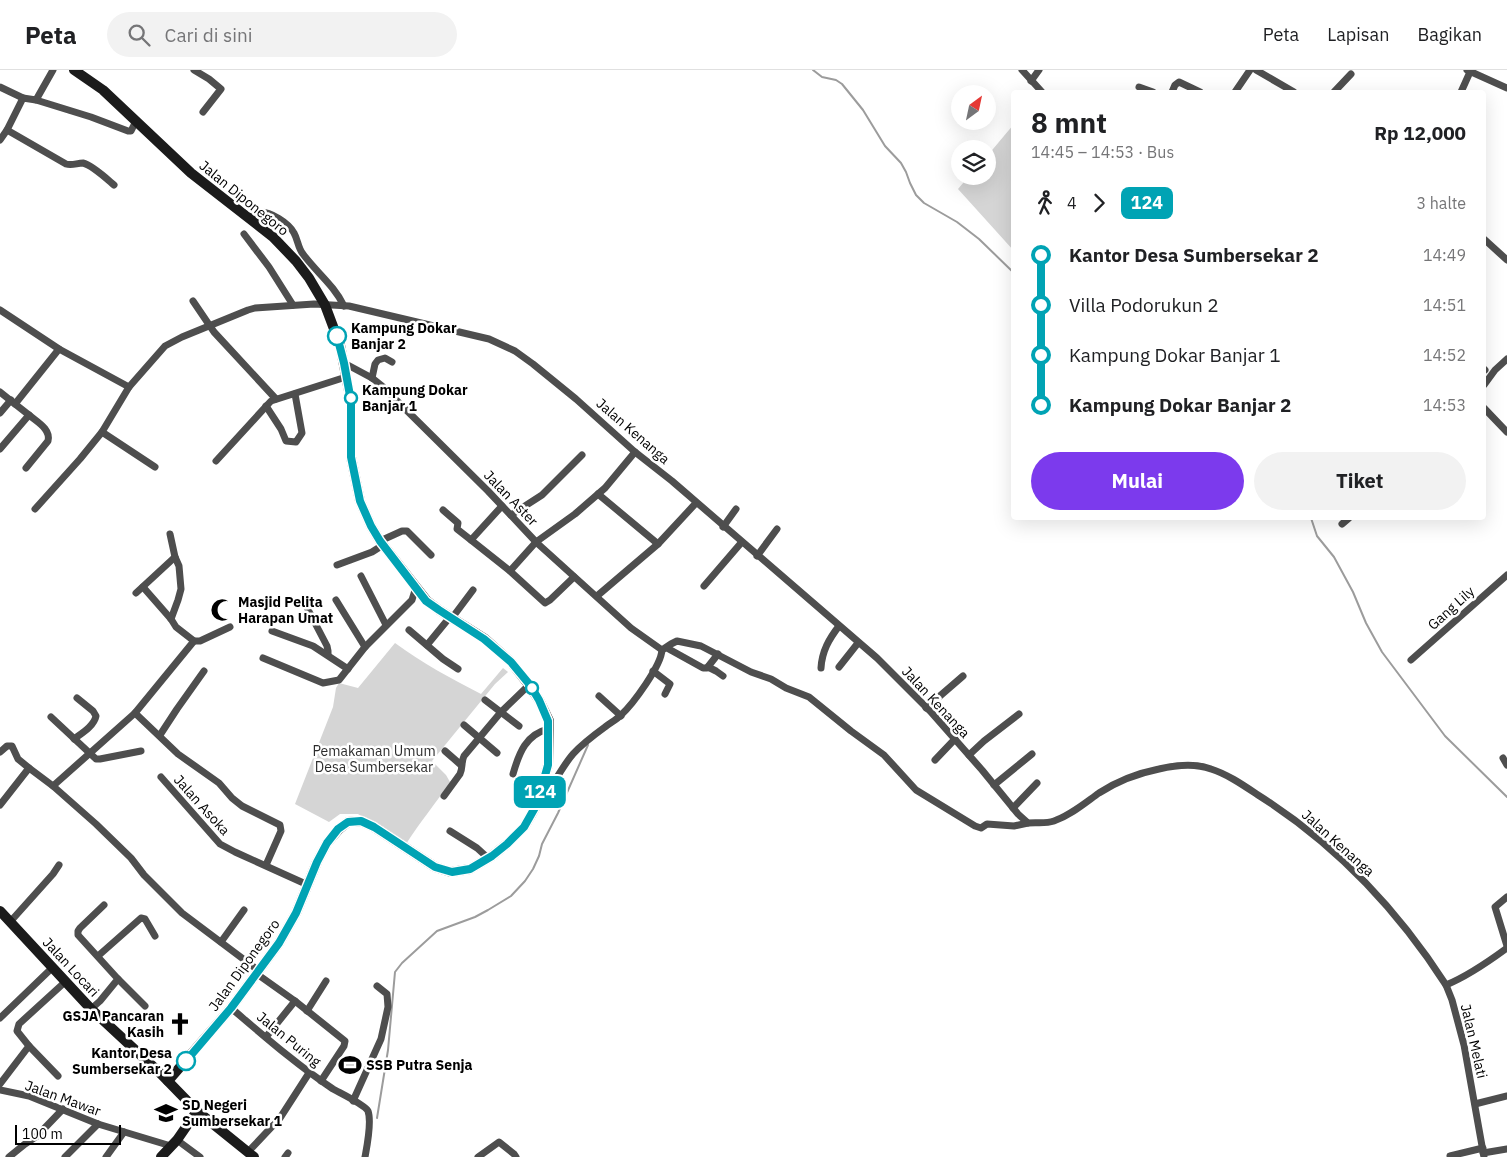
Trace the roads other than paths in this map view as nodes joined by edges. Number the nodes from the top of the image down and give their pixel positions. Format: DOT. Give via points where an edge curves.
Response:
graph roads {
  1 [pos="53,70"];
  2 [pos="74,70"];
  3 [pos="194,70"];
  4 [pos="1022,70"];
  5 [pos="1039,70"];
  6 [pos="1250,70"];
  7 [pos="1256,70"];
  8 [pos="1469,71"];
  9 [pos="1351,74"];
  10 [pos="1032,81"];
  11 [pos="0,87"];
  12 [pos="1139,87"];
  13 [pos="1507,88"];
  14 [pos="1040,90"];
  15 [pos="1147,90"];
  16 [pos="1172,90"];
  17 [pos="1196,90"];
  18 [pos="1236,90"];
  19 [pos="1291,90"];
  20 [pos="1336,90"];
  21 [pos="1462,90"];
  22 [pos="37,97"];
  23 [pos="24,98"];
  24 [pos="203,112"];
  25 [pos="133,126"];
  26 [pos="7,130"];
  27 [pos="0,140"];
  28 [pos="114,185"];
  29 [pos="253,220"];
  30 [pos="244,234"];
  31 [pos="1486,241"];
  32 [pos="1507,260"];
  33 [pos="193,301"];
  34 [pos="293,305"];
  35 [pos="325,305"];
  36 [pos="346,306"];
  37 [pos="0,310"];
  38 [pos="210,326"];
  39 [pos="59,349"];
  40 [pos="1507,359"];
  41 [pos="392,362"];
  42 [pos="344,363"];
  43 [pos="346,377"];
  44 [pos="372,378"];
  45 [pos="1486,381"];
  46 [pos="129,387"];
  47 [pos="0,392"];
  48 [pos="294,394"];
  49 [pos="276,399"];
  50 [pos="13,402"];
  51 [pos="266,406"];
  52 [pos="1486,410"];
  53 [pos="0,413"];
  54 [pos="29,415"];
  55 [pos="102,432"];
  56 [pos="1507,432"];
  57 [pos="0,449"];
  58 [pos="635,452"];
  59 [pos="582,455"];
  60 [pos="216,461"];
  61 [pos="155,467"];
  62 [pos="26,468"];
  63 [pos="598,494"];
  64 [pos="696,503"];
  65 [pos="502,506"];
  66 [pos="34,509"];
  67 [pos="736,509"];
  68 [pos="443,510"];
  69 [pos="511,515"];
  70 [pos="1347,520"];
  71 [pos="1342,524"];
  72 [pos="723,527"];
  73 [pos="777,529"];
  74 [pos="170,534"];
  75 [pos="471,540"];
  76 [pos="536,542"];
  77 [pos="381,543"];
  78 [pos="742,543"];
  79 [pos="658,544"];
  80 [pos="431,555"];
  81 [pos="757,556"];
  82 [pos="174,557"];
  83 [pos="337,565"];
  84 [pos="510,571"];
  85 [pos="361,576"];
  86 [pos="574,577"];
  87 [pos="1506,580"];
  88 [pos="704,586"];
  89 [pos="143,587"];
  90 [pos="416,587"];
  91 [pos="473,590"];
  92 [pos="136,593"];
  93 [pos="597,596"];
  94 [pos="304,600"];
  95 [pos="336,600"];
  96 [pos="412,600"];
  97 [pos="426,601"];
  98 [pos="451,618"];
  99 [pos="171,619"];
  100 [pos="386,625"];
  101 [pos="839,626"];
  102 [pos="230,627"];
  103 [pos="409,630"];
  104 [pos="272,631"];
  105 [pos="194,641"];
  106 [pos="858,643"];
  107 [pos="427,645"];
  108 [pos="365,647"];
  109 [pos="664,649"];
  110 [pos="718,654"];
  111 [pos="328,655"];
  112 [pos="262,658"];
  113 [pos="1411,660"];
  114 [pos="839,667"];
  115 [pos="708,668"];
  116 [pos="820,668"];
  117 [pos="348,669"];
  118 [pos="458,669"];
  119 [pos="204,671"];
  120 [pos="653,671"];
  121 [pos="723,676"];
  122 [pos="963,676"];
  123 [pos="530,685"];
  124 [pos="665,694"];
  125 [pos="599,696"];
  126 [pos="78,698"];
  127 [pos="485,700"];
  128 [pos="926,708"];
  129 [pos="501,712"];
  130 [pos="135,713"];
  131 [pos="1019,714"];
  132 [pos="620,716"];
  133 [pos="51,717"];
  134 [pos="464,726"];
  135 [pos="519,726"];
  136 [pos="549,729"];
  137 [pos="160,735"];
  138 [pos="480,738"];
  139 [pos="955,739"];
  140 [pos="74,740"];
  141 [pos="444,750"];
  142 [pos="141,751"];
  143 [pos="0,752"];
  144 [pos="497,753"];
  145 [pos="90,754"];
  146 [pos="1032,754"];
  147 [pos="969,755"];
  148 [pos="935,760"];
  149 [pos="461,765"];
  150 [pos="29,768"];
  151 [pos="513,774"];
  152 [pos="161,777"];
  153 [pos="1037,783"];
  154 [pos="994,785"];
  155 [pos="53,786"];
  156 [pos="444,796"];
  157 [pos="537,804"];
  158 [pos="0,805"];
  159 [pos="1013,808"];
  160 [pos="1028,823"];
  161 [pos="450,831"];
  162 [pos="488,858"];
  163 [pos="60,865"];
  164 [pos="266,865"];
  165 [pos="308,885"];
  166 [pos="1507,897"];
  167 [pos="104,905"];
  168 [pos="244,910"];
  169 [pos="0,911"];
  170 [pos="10,922"];
  171 [pos="154,936"];
  172 [pos="221,942"];
  173 [pos="1507,947"];
  174 [pos="98,956"];
  175 [pos="52,968"];
  176 [pos="258,972"];
  177 [pos="118,978"];
  178 [pos="326,981"];
  179 [pos="65,982"];
  180 [pos="1446,985"];
  181 [pos="377,986"];
  182 [pos="295,1001"];
  183 [pos="145,1006"];
  184 [pos="231,1008"];
  185 [pos="90,1009"];
  186 [pos="307,1011"];
  187 [pos="0,1018"];
  188 [pos="266,1037"];
  189 [pos="29,1046"];
  190 [pos="309,1073"];
  191 [pos="58,1076"];
  192 [pos="168,1081"];
  193 [pos="321,1081"];
  194 [pos="1,1088"];
  195 [pos="1507,1096"];
  196 [pos="353,1101"];
  197 [pos="1475,1104"];
  198 [pos="63,1109"];
  199 [pos="197,1111"];
  200 [pos="98,1124"];
  201 [pos="124,1132"];
  202 [pos="174,1143"];
  203 [pos="1507,1149"];
  204 [pos="1483,1152"];
  205 [pos="251,1155"];
  206 [pos="1450,1156"];
  207 [pos="9,1157"];
  208 [pos="65,1157"];
  209 [pos="106,1157"];
  210 [pos="161,1157"];
  211 [pos="200,1157"];
  212 [pos="365,1157"];
  213 [pos="478,1157"];
  214 [pos="516,1157"];
  1 -- 22 [label="street"];
  2 -- 25 [label="main road, Jalan Diponegoro" via="103,90"];
  3 -- 24 [label="street" via="221,89"];
  4 -- 10 [label="street"];
  5 -- 10 [label="street"];
  6 -- 18 [label="street"];
  7 -- 19 [label="street"];
  8 -- 13 [label="street"];
  8 -- 21 [label="street"];
  9 -- 20 [label="street"];
  10 -- 14 [label="street"];
  11 -- 23 [label="street"];
  12 -- 15 [label="street"];
  16 -- 17 [label="street" via="1178,82"];
  22 -- 23 [label="street"];
  22 -- 25 [label="street" via="128,131"];
  23 -- 26 [label="street"];
  25 -- 29 [label="main road, Jalan Diponegoro"];
  26 -- 27 [label="street"];
  26 -- 28 [label="street" via="66,164 84,164"];
  29 -- 35 [label="main road, Jalan Diponegoro" via="296,261"];
  29 -- 36 [label="street" via="257,212 268,214 291,228 303,254"];
  30 -- 34 [label="street"];
  31 -- 32 [label="street"];
  33 -- 38 [label="street"];
  34 -- 35 [label="street, Jalan Kenanga"];
  34 -- 38 [label="street, Jalan Kenanga" via="255,308"];
  35 -- 36 [label="street, Jalan Kenanga"];
  35 -- 42 [label="main road, Jalan Diponegoro"];
  36 -- 58 [label="street, Jalan Kenanga" via="502,344 556,381"];
  37 -- 39 [label="street"];
  38 -- 46 [label="street, Jalan Kenanga" via="166,346"];
  38 -- 49 [label="street"];
  39 -- 46 [label="street"];
  39 -- 50 [label="street"];
  40 -- 45 [label="street"];
  41 -- 44 [label="street" via="385,358 378,360"];
  42 -- 43 [label="main road, Jalan Diponegoro"];
  42 -- 44 [label="street, Jalan Aster"];
  43 -- 48 [label="street"];
  43 -- 77 [label="main road, Jalan Diponegoro" via="351,401 351,457 360,501"];
  44 -- 65 [label="street, Jalan Aster"];
  46 -- 55 [label="street, Jalan Kenanga"];
  47 -- 50 [label="street"];
  48 -- 49 [label="street"];
  48 -- 51 [label="street" via="302,433 296,442 286,441"];
  49 -- 51 [label="street"];
  50 -- 53 [label="street"];
  50 -- 54 [label="street"];
  51 -- 60 [label="street"];
  52 -- 56 [label="street"];
  54 -- 57 [label="street"];
  54 -- 62 [label="street" via="47,430 49,436"];
  55 -- 61 [label="street"];
  55 -- 66 [label="street, Jalan Kenanga"];
  58 -- 63 [label="street"];
  58 -- 64 [label="street, Jalan Kenanga"];
  59 -- 69 [label="street" via="542,495"];
  63 -- 76 [label="street"];
  63 -- 79 [label="street"];
  64 -- 72 [label="street, Jalan Kenanga"];
  64 -- 79 [label="street"];
  65 -- 69 [label="street, Jalan Aster"];
  65 -- 75 [label="street"];
  67 -- 72 [label="street"];
  68 -- 75 [label="street" via="458,522 457,529"];
  69 -- 76 [label="street, Jalan Aster"];
  70 -- 71 [label="street"];
  72 -- 78 [label="street, Jalan Kenanga"];
  73 -- 81 [label="street"];
  74 -- 82 [label="street"];
  75 -- 84 [label="street"];
  76 -- 84 [label="street"];
  76 -- 86 [label="street, Jalan Aster"];
  77 -- 80 [label="street" via="407,531"];
  77 -- 83 [label="street" via="372,552"];
  77 -- 90 [label="main road, Jalan Diponegoro"];
  78 -- 81 [label="street, Jalan Kenanga"];
  78 -- 88 [label="street"];
  79 -- 93 [label="street"];
  81 -- 101 [label="street, Jalan Kenanga"];
  82 -- 89 [label="street"];
  82 -- 99 [label="street" via="179,566 180,589"];
  84 -- 86 [label="street" via="545,603"];
  85 -- 100 [label="street"];
  86 -- 93 [label="street, Jalan Aster"];
  87 -- 113 [label="street, Gang Lily"];
  89 -- 92 [label="street"];
  89 -- 99 [label="street"];
  90 -- 96 [label="street"];
  90 -- 97 [label="main road, Jalan Diponegoro"];
  91 -- 98 [label="street"];
  93 -- 109 [label="street, Jalan Aster" via="631,628"];
  94 -- 111 [label="street" via="327,646"];
  95 -- 108 [label="street"];
  96 -- 97 [label="street"];
  96 -- 100 [label="street"];
  97 -- 98 [label="main road, Jalan Diponegoro"];
  98 -- 107 [label="street"];
  98 -- 123 [label="main road, Jalan Diponegoro" via="503,654"];
  99 -- 105 [label="street"];
  100 -- 108 [label="street"];
  101 -- 106 [label="street, Jalan Kenanga"];
  101 -- 116 [label="street" via="824,650"];
  102 -- 105 [label="street"];
  103 -- 107 [label="street"];
  104 -- 111 [label="street" via="302,641"];
  105 -- 130 [label="street"];
  106 -- 114 [label="street"];
  106 -- 128 [label="street, Jalan Kenanga"];
  107 -- 118 [label="street"];
  108 -- 117 [label="street"];
  109 -- 110 [label="street" via="680,641"];
  109 -- 115 [label="street, Jalan Aster"];
  109 -- 120 [label="street"];
  110 -- 115 [label="street"];
  110 -- 160 [label="street" via="809,697 884,755 916,790 975,826"];
  111 -- 117 [label="street"];
  112 -- 117 [label="street" via="323,683 339,680"];
  115 -- 121 [label="street, Jalan Aster"];
  119 -- 137 [label="street"];
  120 -- 124 [label="street" via="670,684"];
  120 -- 132 [label="street"];
  122 -- 128 [label="street"];
  123 -- 129 [label="street"];
  123 -- 136 [label="main road, Jalan Diponegoro" via="545,713"];
  125 -- 132 [label="street"];
  126 -- 140 [label="street" via="96,716"];
  127 -- 129 [label="street"];
  128 -- 139 [label="street, Jalan Kenanga"];
  129 -- 135 [label="street"];
  129 -- 138 [label="street"];
  130 -- 137 [label="street"];
  130 -- 145 [label="street"];
  131 -- 147 [label="street"];
  132 -- 157 [label="street" via="579,748"];
  133 -- 140 [label="street"];
  134 -- 138 [label="street"];
  136 -- 151 [label="street" via="538,732 526,744"];
  136 -- 157 [label="main road, Jalan Diponegoro" via="548,765"];
  137 -- 164 [label="street" via="178,754 219,783 242,806 280,825 281,831"];
  138 -- 144 [label="street"];
  138 -- 149 [label="street" via="464,756"];
  139 -- 147 [label="street, Jalan Kenanga"];
  139 -- 148 [label="street"];
  140 -- 145 [label="street"];
  141 -- 149 [label="street"];
  142 -- 145 [label="street" via="98,759"];
  143 -- 150 [label="street" via="12,746 18,759"];
  145 -- 155 [label="street"];
  146 -- 154 [label="street"];
  147 -- 154 [label="street, Jalan Kenanga"];
  149 -- 156 [label="street" via="460,774"];
  150 -- 155 [label="street"];
  150 -- 158 [label="street"];
  152 -- 164 [label="street, Jalan Asoka" via="220,844"];
  153 -- 159 [label="street"];
  154 -- 159 [label="street, Jalan Kenanga"];
  155 -- 172 [label="street" via="131,858 182,913"];
  157 -- 162 [label="main road, Jalan Diponegoro" via="520,831"];
  159 -- 160 [label="street, Jalan Kenanga"];
  160 -- 180 [label="street, Jalan Kenanga" via="1057,820 1100,792 1147,771 1191,765 1213,769 1287,814 1324,842 1375,893"];
  161 -- 162 [label="street"];
  162 -- 165 [label="main road, Jalan Diponegoro" via="470,869 444,870 374,827 354,821 333,834"];
  163 -- 170 [label="street"];
  164 -- 165 [label="street, Jalan Asoka"];
  165 -- 176 [label="main road, Jalan Diponegoro" via="279,943"];
  166 -- 173 [label="street" via="1495,907"];
  167 -- 174 [label="street" via="78,931 81,939"];
  168 -- 172 [label="street"];
  169 -- 170 [label="main road, Jalan Locari"];
  170 -- 175 [label="main road, Jalan Locari"];
  171 -- 174 [label="street" via="145,919 141,918"];
  172 -- 176 [label="street"];
  173 -- 180 [label="street"];
  174 -- 177 [label="street"];
  175 -- 179 [label="main road, Jalan Locari"];
  175 -- 187 [label="street"];
  176 -- 182 [label="street"];
  176 -- 184 [label="main road, Jalan Diponegoro"];
  177 -- 183 [label="street"];
  177 -- 185 [label="street"];
  178 -- 186 [label="street"];
  179 -- 185 [label="main road, Jalan Locari"];
  179 -- 189 [label="street" via="19,1024 17,1031"];
  180 -- 197 [label="street, Jalan Melati" via="1464,1045"];
  181 -- 196 [label="street" via="387,994 388,1007 381,1038"];
  182 -- 186 [label="street"];
  182 -- 188 [label="street"];
  184 -- 188 [label="street, Jalan Puring"];
  184 -- 192 [label="main road, Jalan Diponegoro"];
  185 -- 192 [label="main road, Jalan Locari"];
  186 -- 193 [label="street" via="346,1043"];
  188 -- 190 [label="street, Jalan Puring"];
  189 -- 191 [label="street"];
  189 -- 194 [label="street"];
  190 -- 193 [label="street, Jalan Puring"];
  190 -- 205 [label="street"];
  192 -- 199 [label="main road, Jalan Locari"];
  193 -- 196 [label="street, Jalan Puring"];
  194 -- 198 [label="street, Jalan Mawar"];
  195 -- 197 [label="street"];
  196 -- 212 [label="street, Jalan Puring" via="368,1112"];
  197 -- 204 [label="street, Jalan Melati"];
  198 -- 200 [label="street, Jalan Mawar"];
  198 -- 207 [label="street" via="37,1136"];
  199 -- 202 [label="main road"];
  199 -- 205 [label="main road, Jalan Locari"];
  200 -- 201 [label="street, Jalan Mawar"];
  200 -- 208 [label="street"];
  201 -- 202 [label="street, Jalan Mawar"];
  201 -- 209 [label="street"];
  202 -- 210 [label="main road"];
  202 -- 211 [label="street, Jalan Mawar"];
  203 -- 204 [label="street"];
  204 -- 206 [label="street"];
  213 -- 214 [label="street" via="499,1142"];
}
